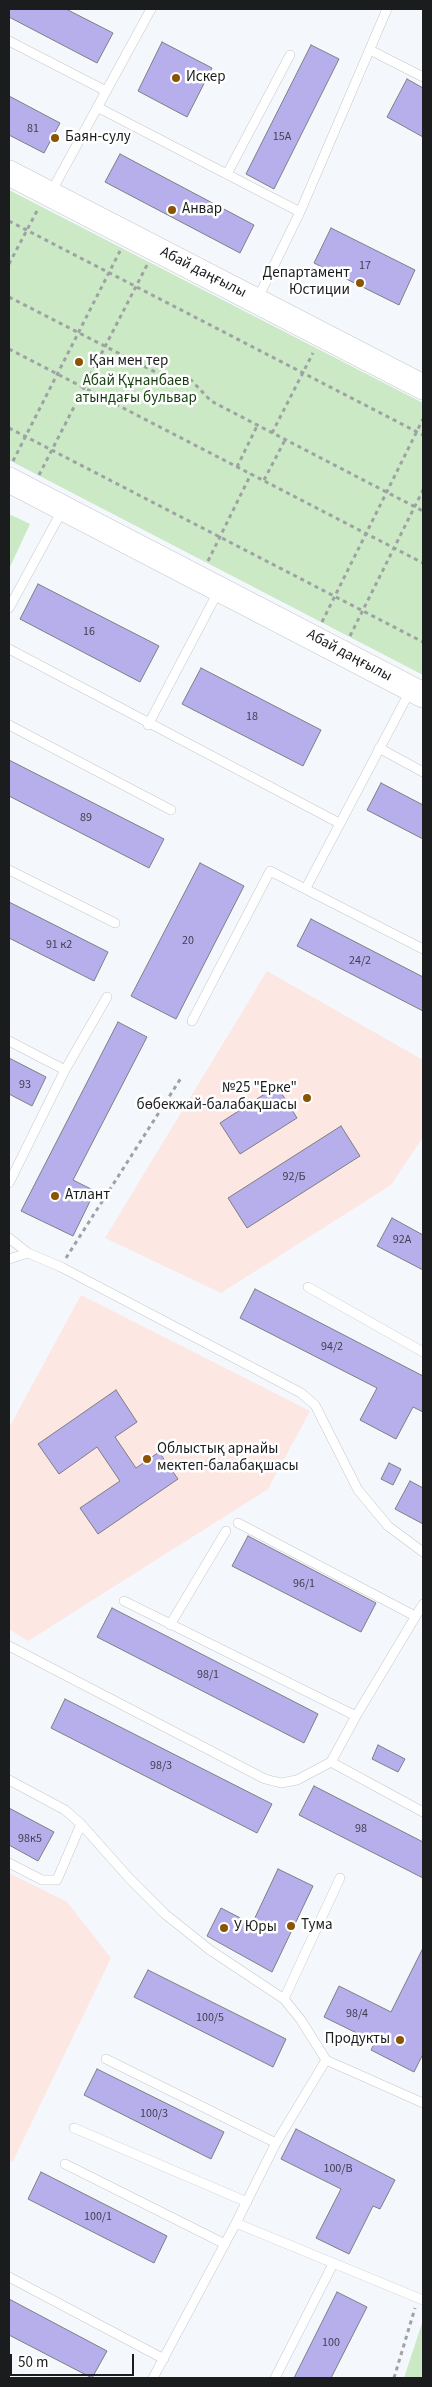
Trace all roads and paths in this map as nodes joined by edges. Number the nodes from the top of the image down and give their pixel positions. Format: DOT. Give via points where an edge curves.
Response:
graph roads {
  1 [pos="151,9"];
  2 [pos="388,9"];
  3 [pos="9,41"];
  4 [pos="370,50"];
  5 [pos="290,55"];
  6 [pos="423,77"];
  7 [pos="106,91"];
  8 [pos="98,107"];
  9 [pos="9,172"];
  10 [pos="227,174"];
  11 [pos="45,200"];
  12 [pos="300,212"];
  13 [pos="9,221"];
  14 [pos="26,230"];
  15 [pos="121,248"];
  16 [pos="148,262"];
  17 [pos="9,264"];
  18 [pos="109,273"];
  19 [pos="135,286"];
  20 [pos="9,297"];
  21 [pos="256,301"];
  22 [pos="78,333"];
  23 [pos="105,346"];
  24 [pos="315,348"];
  25 [pos="9,349"];
  26 [pos="302,373"];
  27 [pos="57,374"];
  28 [pos="423,387"];
  29 [pos="84,388"];
  30 [pos="423,419"];
  31 [pos="257,426"];
  32 [pos="9,428"];
  33 [pos="417,432"];
  34 [pos="272,433"];
  35 [pos="423,436"];
  36 [pos="25,437"];
  37 [pos="284,440"];
  38 [pos="52,450"];
  39 [pos="237,466"];
  40 [pos="11,471"];
  41 [pos="251,474"];
  42 [pos="39,476"];
  43 [pos="264,480"];
  44 [pos="423,490"];
  45 [pos="387,492"];
  46 [pos="415,507"];
  47 [pos="63,508"];
  48 [pos="423,511"];
  49 [pos="366,533"];
  50 [pos="220,537"];
  51 [pos="394,548"];
  52 [pos="208,562"];
  53 [pos="423,563"];
  54 [pos="220,589"];
  55 [pos="335,596"];
  56 [pos="9,608"];
  57 [pos="363,611"];
  58 [pos="322,622"];
  59 [pos="350,636"];
  60 [pos="423,642"];
  61 [pos="9,649"];
  62 [pos="417,692"];
  63 [pos="9,725"];
  64 [pos="148,725"];
  65 [pos="379,748"];
  66 [pos="423,772"];
  67 [pos="171,810"];
  68 [pos="339,823"];
  69 [pos="9,870"];
  70 [pos="306,888"];
  71 [pos="115,923"];
  72 [pos="423,949"];
  73 [pos="107,996"];
  74 [pos="192,1021"];
  75 [pos="9,1041"];
  76 [pos="65,1070"];
  77 [pos="181,1078"];
  78 [pos="13,1162"];
  79 [pos="9,1183"];
  80 [pos="9,1238"];
  81 [pos="28,1253"];
  82 [pos="9,1259"];
  83 [pos="61,1267"];
  84 [pos="308,1286"];
  85 [pos="423,1352"];
  86 [pos="238,1523"];
  87 [pos="226,1531"];
  88 [pos="423,1552"];
  89 [pos="124,1601"];
  90 [pos="423,1604"];
  91 [pos="416,1616"];
  92 [pos="170,1625"];
  93 [pos="9,1646"];
  94 [pos="356,1716"];
  95 [pos="331,1762"];
  96 [pos="9,1780"];
  97 [pos="423,1812"];
  98 [pos="81,1824"];
  99 [pos="9,1863"];
  100 [pos="340,1878"];
  101 [pos="284,1999"];
  102 [pos="106,2059"];
  103 [pos="326,2060"];
  104 [pos="423,2103"];
  105 [pos="74,2128"];
  106 [pos="276,2142"];
  107 [pos="64,2164"];
  108 [pos="247,2202"];
  109 [pos="236,2224"];
  110 [pos="225,2244"];
  111 [pos="333,2264"];
  112 [pos="9,2277"];
  113 [pos="421,2299"];
  114 [pos="164,2359"];
  115 [pos="153,2378"];
  116 [pos="275,2378"];
  117 [pos="394,2378"];
  1 -- 7 [label="lane"];
  2 -- 4 [label="lane"];
  3 -- 7 [label="lane"];
  4 -- 6 [label="lane"];
  4 -- 12 [label="lane"];
  5 -- 10 [label="lane"];
  7 -- 8 [label="lane"];
  8 -- 10 [label="lane"];
  8 -- 11 [label="lane"];
  9 -- 11 [label="main road, Абай даңғылы"];
  10 -- 12 [label="lane"];
  11 -- 14 [label="path"];
  11 -- 21 [label="main road, Абай даңғылы"];
  12 -- 21 [label="lane"];
  13 -- 14 [label="path"];
  14 -- 17 [label="path"];
  14 -- 18 [label="path"];
  15 -- 18 [label="path"];
  16 -- 19 [label="path"];
  18 -- 19 [label="path"];
  18 -- 22 [label="path"];
  19 -- 23 [label="path"];
  19 -- 26 [label="path"];
  20 -- 22 [label="path"];
  21 -- 28 [label="main road, Абай даңғылы"];
  22 -- 23 [label="path"];
  22 -- 27 [label="path"];
  23 -- 29 [label="path"];
  23 -- 31 [label="path" via="165,377 192,380 211,402"];
  24 -- 26 [label="path"];
  25 -- 27 [label="path"];
  26 -- 33 [label="path"];
  26 -- 34 [label="path"];
  27 -- 29 [label="path"];
  27 -- 36 [label="path"];
  29 -- 38 [label="path"];
  29 -- 39 [label="path"];
  30 -- 33 [label="path"];
  31 -- 34 [label="path"];
  31 -- 39 [label="path"];
  32 -- 36 [label="path"];
  33 -- 35 [label="path"];
  33 -- 45 [label="path"];
  34 -- 37 [label="path"];
  36 -- 38 [label="path"];
  36 -- 40 [label="path"];
  37 -- 43 [label="path"];
  37 -- 45 [label="path"];
  38 -- 42 [label="path"];
  38 -- 50 [label="path"];
  39 -- 41 [label="path"];
  40 -- 47 [label="main road, Абай даңғылы"];
  41 -- 43 [label="path"];
  41 -- 50 [label="path"];
  43 -- 49 [label="path"];
  44 -- 46 [label="path"];
  45 -- 46 [label="path"];
  45 -- 49 [label="path"];
  46 -- 48 [label="path"];
  46 -- 51 [label="path"];
  47 -- 54 [label="main road, Абай даңғылы"];
  47 -- 56 [label="lane"];
  49 -- 51 [label="path"];
  49 -- 55 [label="path"];
  50 -- 52 [label="path"];
  50 -- 55 [label="path"];
  51 -- 53 [label="path"];
  51 -- 57 [label="path"];
  54 -- 62 [label="main road, Абай даңғылы"];
  54 -- 64 [label="lane"];
  55 -- 57 [label="path"];
  55 -- 58 [label="path"];
  57 -- 59 [label="path"];
  57 -- 60 [label="path"];
  61 -- 64 [label="lane"];
  62 -- 65 [label="lane"];
  63 -- 67 [label="lane"];
  64 -- 68 [label="lane"];
  65 -- 66 [label="lane"];
  65 -- 68 [label="lane"];
  68 -- 70 [label="lane"];
  69 -- 71 [label="lane"];
  70 -- 72 [label="lane"];
  70 -- 74 [label="lane" via="270,871"];
  73 -- 76 [label="lane"];
  75 -- 76 [label="lane"];
  76 -- 78 [label="lane"];
  77 -- 83 [label="path"];
  78 -- 79 [label="lane"];
  80 -- 81 [label="lane"];
  81 -- 82 [label="lane"];
  81 -- 83 [label="lane"];
  83 -- 88 [label="lane" via="301,1393 315,1406 358,1490 388,1526"];
  84 -- 85 [label="lane"];
  86 -- 91 [label="lane"];
  87 -- 92 [label="lane"];
  89 -- 92 [label="lane"];
  90 -- 91 [label="lane"];
  91 -- 94 [label="lane"];
  92 -- 94 [label="lane"];
  93 -- 95 [label="lane" via="265,1779 281,1784 297,1780"];
  94 -- 95 [label="lane"];
  95 -- 97 [label="lane"];
  96 -- 98 [label="lane" via="65,1810"];
  98 -- 99 [label="lane" via="57,1880 42,1880"];
  98 -- 101 [label="lane" via="165,1914 210,1950"];
  100 -- 101 [label="lane"];
  101 -- 103 [label="lane"];
  102 -- 106 [label="lane"];
  103 -- 104 [label="lane"];
  103 -- 106 [label="lane"];
  105 -- 108 [label="lane"];
  106 -- 108 [label="lane"];
  107 -- 110 [label="lane"];
  108 -- 109 [label="lane"];
  109 -- 110 [label="lane"];
  109 -- 111 [label="lane"];
  110 -- 114 [label="lane"];
  111 -- 113 [label="lane"];
  111 -- 116 [label="lane"];
  112 -- 114 [label="lane"];
  113 -- 117 [label="path"];
  114 -- 115 [label="lane"];
}
